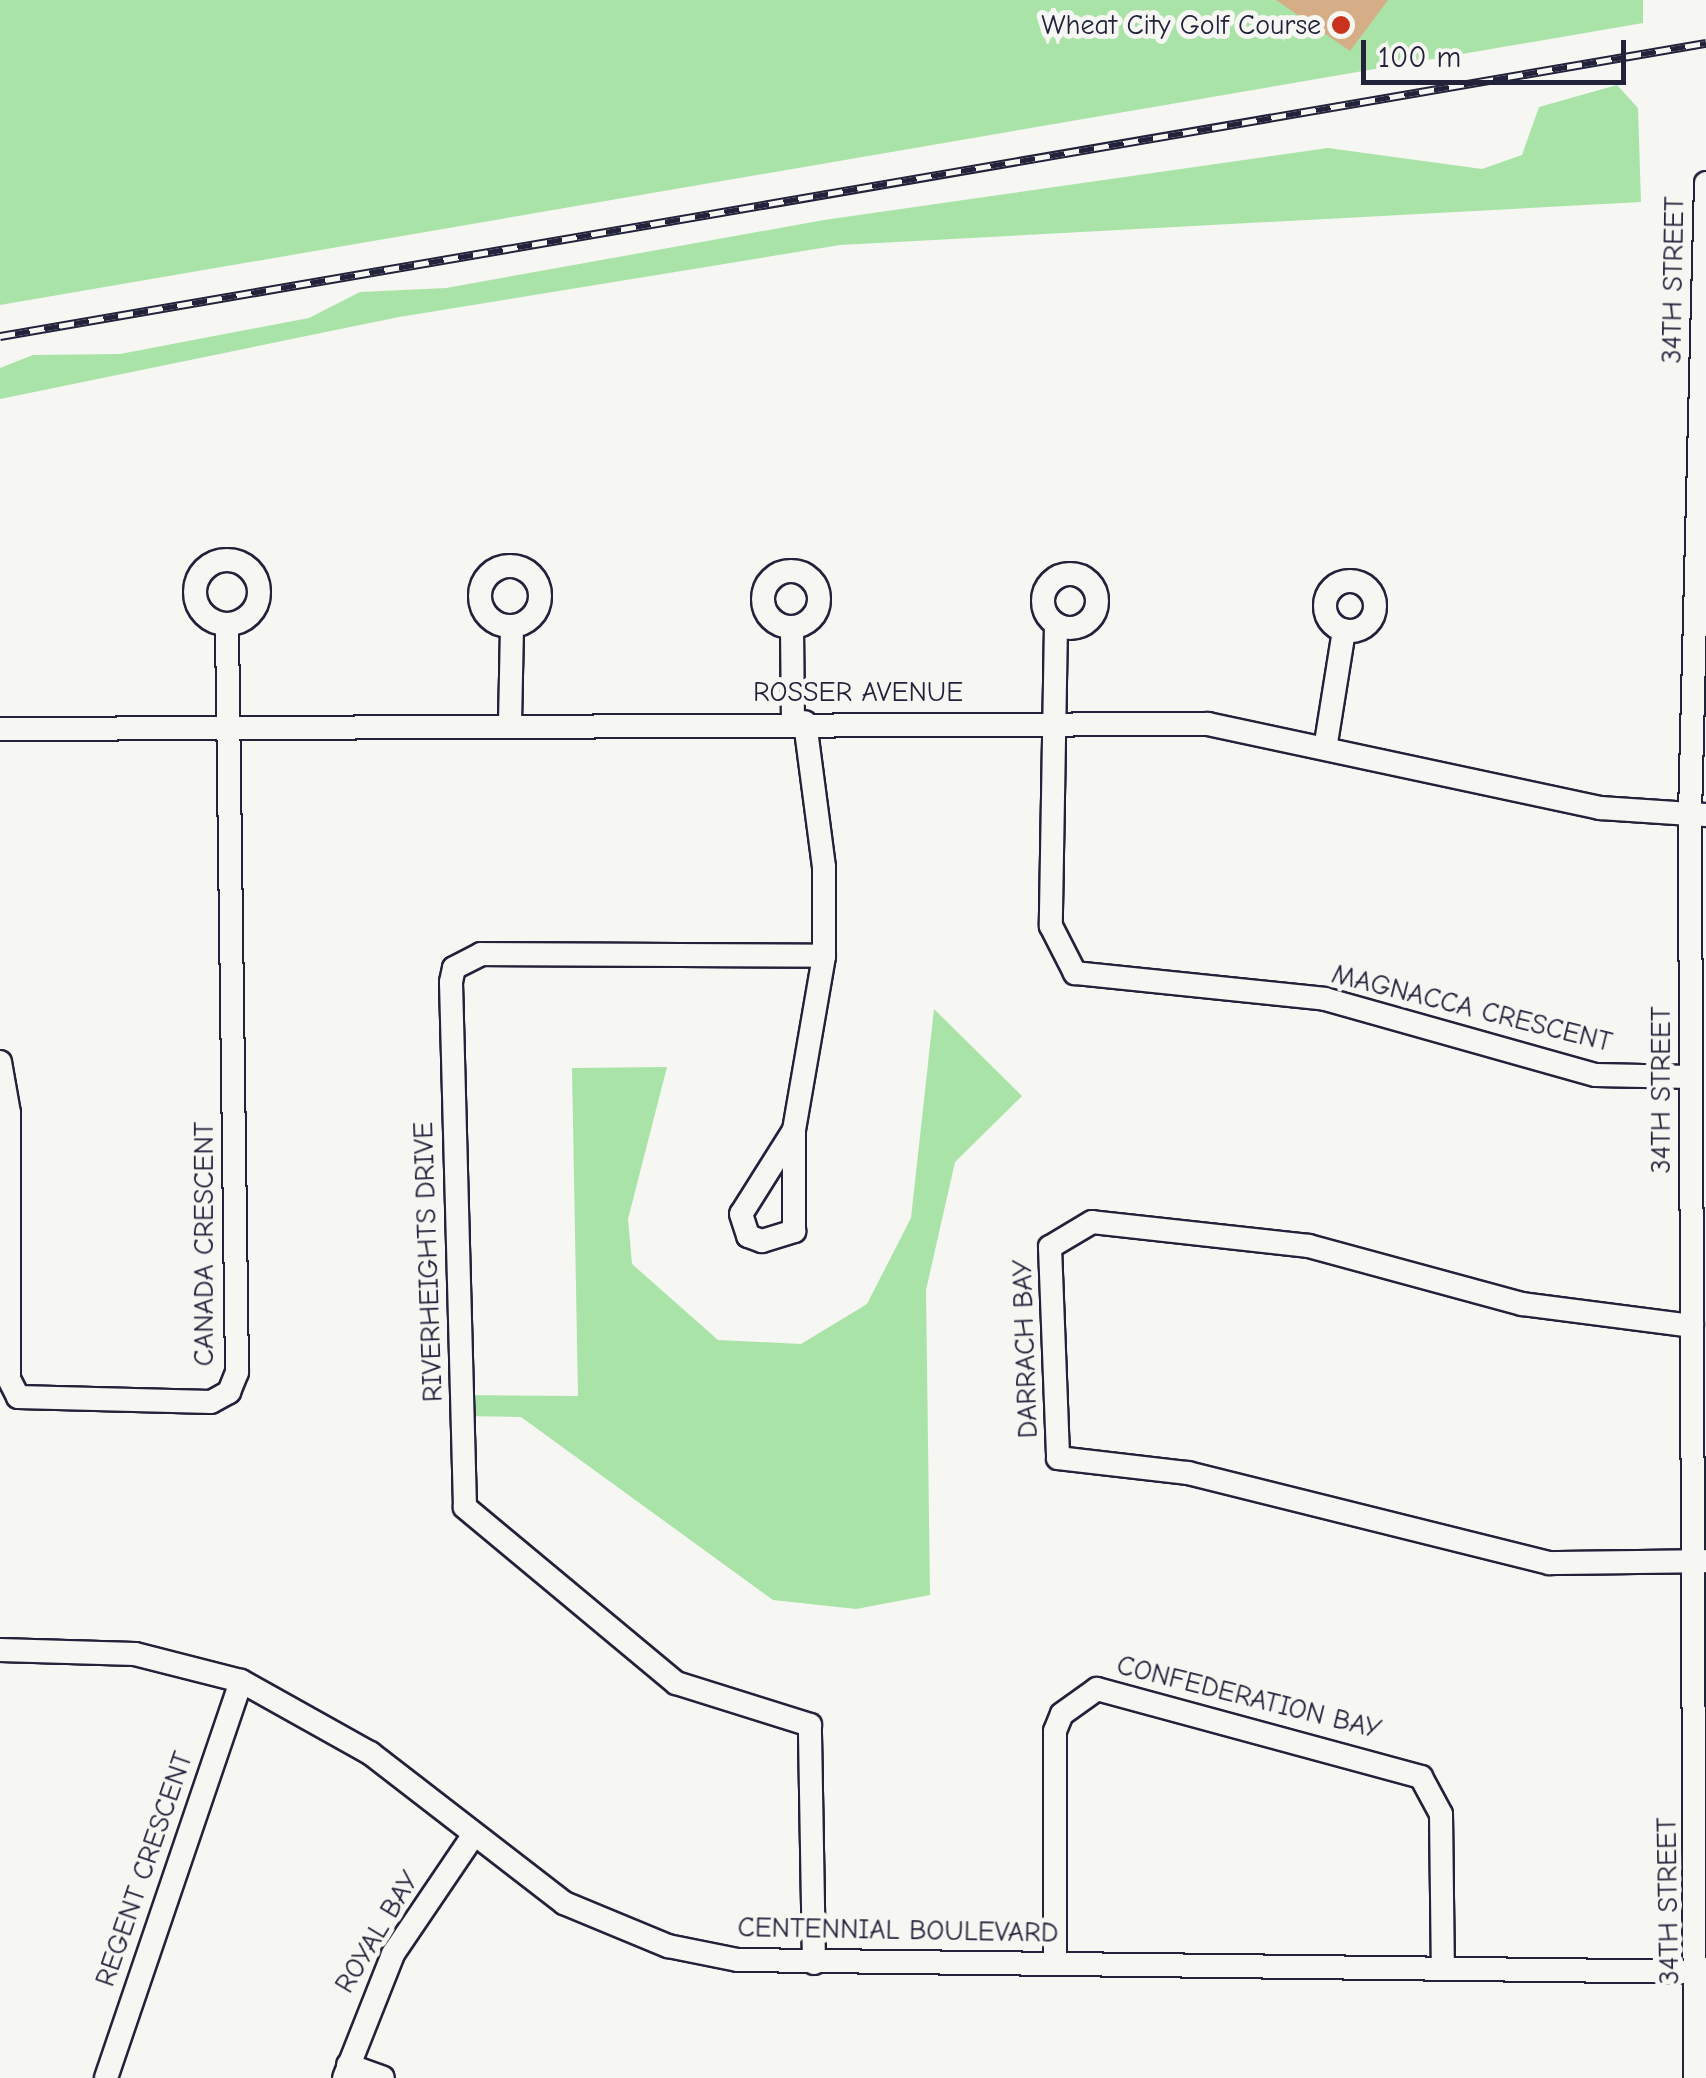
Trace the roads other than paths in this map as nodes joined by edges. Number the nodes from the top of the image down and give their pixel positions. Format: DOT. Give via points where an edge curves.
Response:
graph roads {
  1 [pos="1706,183"];
  2 [pos="227,624"];
  3 [pos="1056,625"];
  4 [pos="512,626"];
  5 [pos="792,628"];
  6 [pos="1344,630"];
  7 [pos="799,722"];
  8 [pos="1054,722"];
  9 [pos="226,723"];
  10 [pos="510,723"];
  11 [pos="0,730"];
  12 [pos="1326,742"];
  13 [pos="1698,815"];
  14 [pos="824,956"];
  15 [pos="0,1062"];
  16 [pos="1692,1076"];
  17 [pos="794,1130"];
  18 [pos="1692,1326"];
  19 [pos="1700,1561"];
  20 [pos="0,1650"];
  21 [pos="241,1680"];
  22 [pos="472,1836"];
  23 [pos="814,1963"];
  24 [pos="1055,1964"];
  25 [pos="1443,1968"];
  26 [pos="1700,1972"];
  27 [pos="1700,1998"];
  28 [pos="1706,2067"];
  29 [pos="346,2072"];
  30 [pos="106,2078"];
  31 [pos="383,2078"];
  32 [pos="1696,2078"];
  1 -- 13 [label="street, 34TH STREET"];
  2 -- 9 [label="street"];
  3 -- 8 [label="street"];
  4 -- 10 [label="street"];
  5 -- 7 [label="street"];
  6 -- 12 [label="street"];
  7 -- 8 [label="street, ROSSER AVENUE"];
  7 -- 10 [label="street, ROSSER AVENUE"];
  7 -- 14 [label="street" via="824,867"];
  8 -- 12 [label="street, ROSSER AVENUE" via="1208,724"];
  8 -- 16 [label="street, MAGNACCA CRESCENT" via="1051,926 1075,973 1325,999 1596,1075"];
  9 -- 10 [label="street, ROSSER AVENUE"];
  9 -- 11 [label="street, ROSSER AVENUE"];
  9 -- 15 [label="street, CANADA CRESCENT" via="238,1372 230,1392 211,1402 18,1397 10,1380 9,1113"];
  12 -- 13 [label="street, ROSSER AVENUE" via="1600,808"];
  13 -- 16 [label="street, 34TH STREET"];
  14 -- 17 [label="street"];
  14 -- 23 [label="street, RIVERHEIGHTS DRIVE" via="481,954 454,968 451,982 464,1507 676,1683 810,1725"];
  16 -- 18 [label="street, 34TH STREET"];
  18 -- 19 [label="street, 34TH STREET"];
  18 -- 19 [label="street, DARRACH BAY" via="1522,1304 1309,1246 1092,1222 1050,1246 1058,1458 1188,1472 1549,1563"];
  19 -- 26 [label="street, 34TH STREET"];
  20 -- 21 [label="street, CENTENNIAL BOULEVARD" via="134,1654"];
  21 -- 22 [label="street, CENTENNIAL BOULEVARD" via="323,1720"];
  21 -- 30 [label="street, REGENT CRESCENT"];
  22 -- 23 [label="street, CENTENNIAL BOULEVARD" via="523,1878 611,1925 738,1960"];
  22 -- 29 [label="street, ROYAL BAY" via="392,1954"];
  23 -- 24 [label="street, CENTENNIAL BOULEVARD"];
  24 -- 25 [label="street, CENTENNIAL BOULEVARD"];
  24 -- 25 [label="street, CONFEDERATION BAY" via="1055,1731 1062,1714 1097,1689 1421,1777 1441,1814"];
  25 -- 26 [label="street, CENTENNIAL BOULEVARD"];
  26 -- 27 [label="street, 34TH STREET"];
  27 -- 28 [label="street, 34TH STREET"];
  27 -- 32 [label="street, 34TH STREET"];
  29 -- 31 [label="street, ROYAL BAY"];
}
